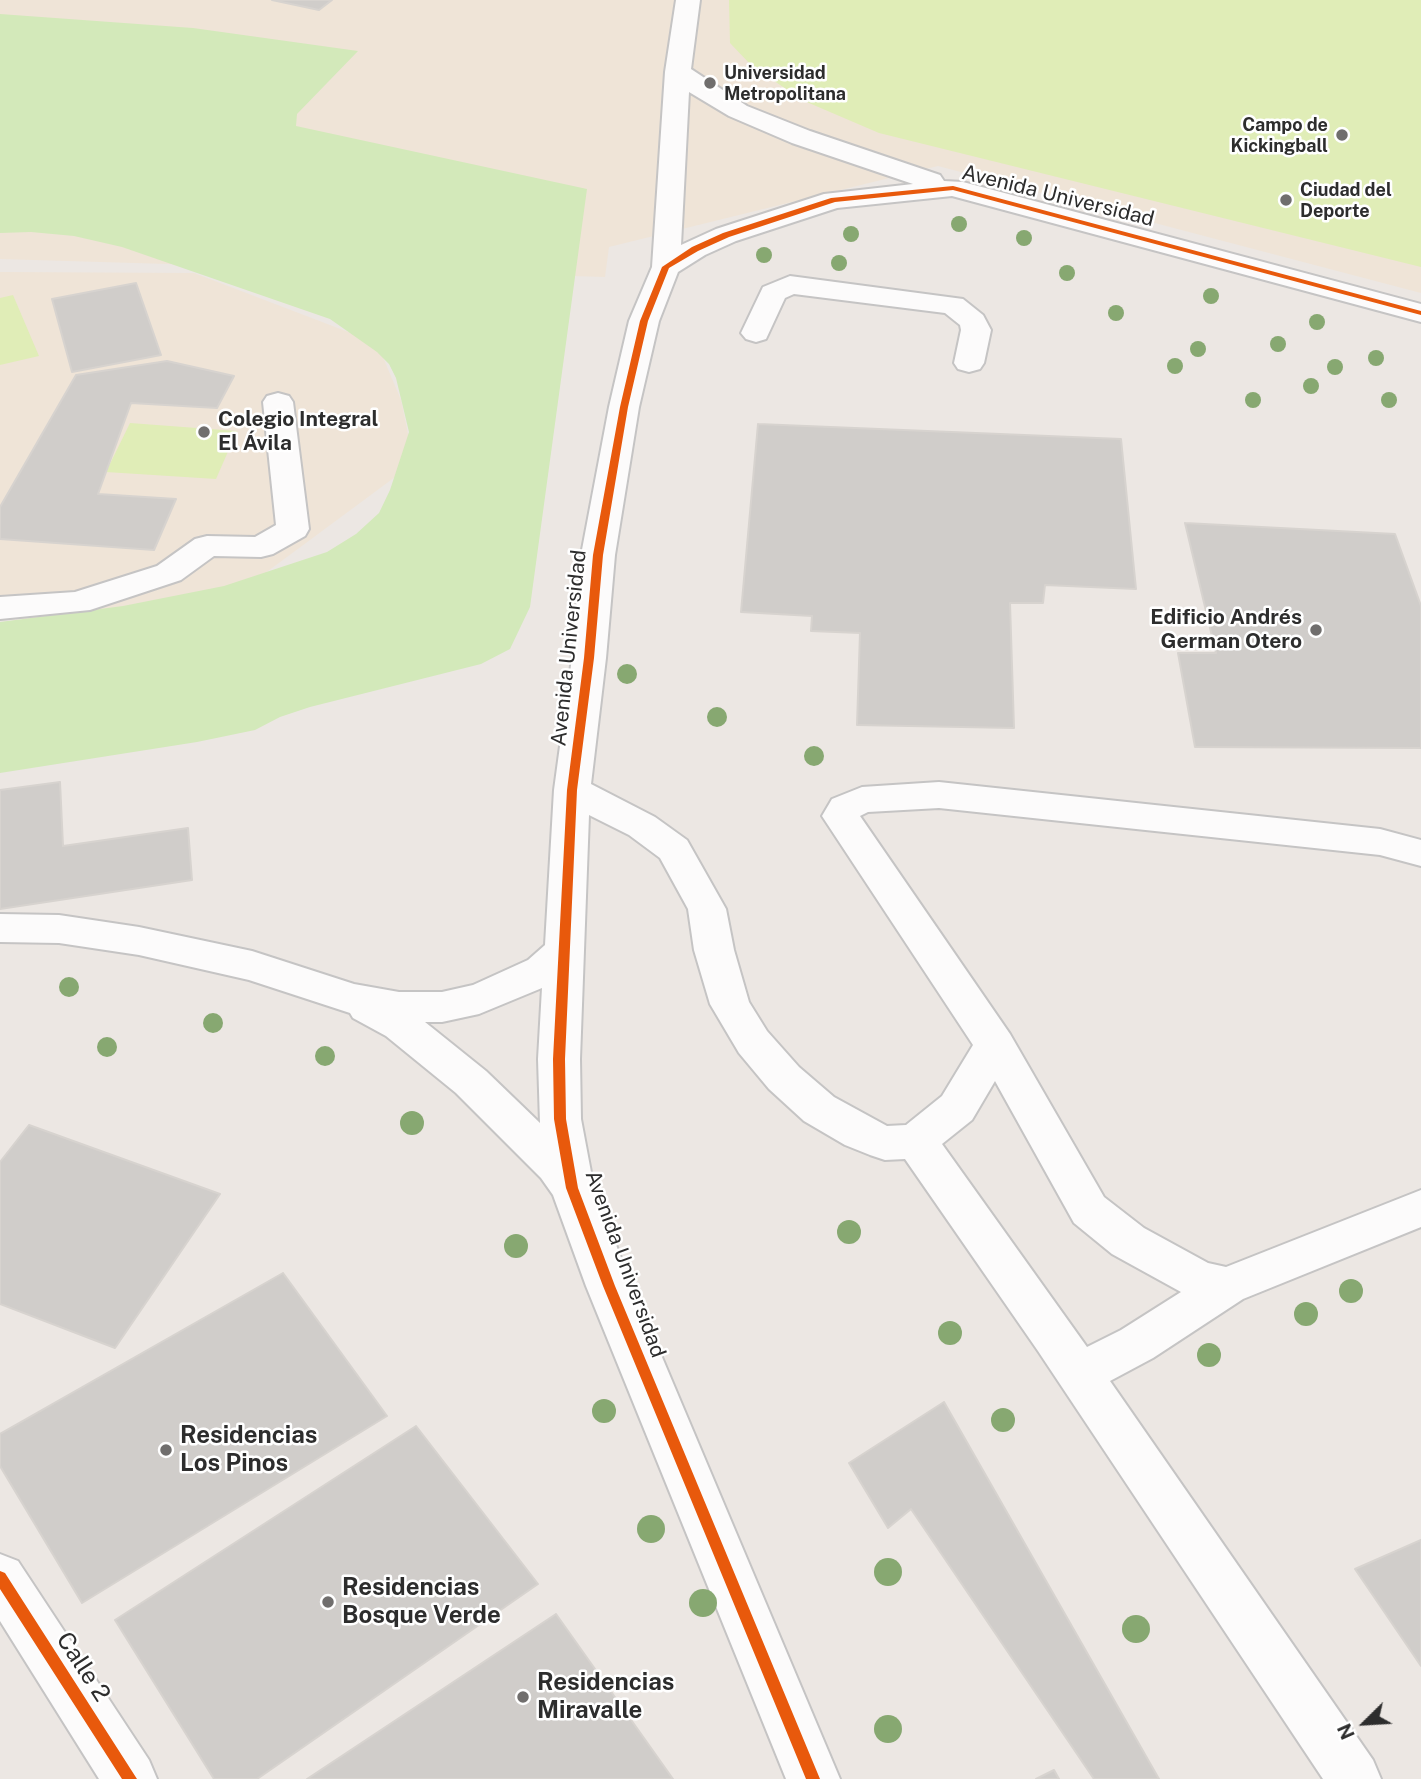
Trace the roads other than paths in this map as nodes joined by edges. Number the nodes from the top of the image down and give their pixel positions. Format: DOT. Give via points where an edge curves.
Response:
graph roads {
  1 [pos="688,0"];
  2 [pos="678,72"];
  3 [pos="953,187"];
  4 [pos="666,267"];
  5 [pos="1421,313"];
  6 [pos="756,333"];
  7 [pos="969,363"];
  8 [pos="278,402"];
  9 [pos="0,608"];
  10 [pos="572,790"];
  11 [pos="1421,853"];
  12 [pos="0,928"];
  13 [pos="566,948"];
  14 [pos="353,999"];
  15 [pos="995,1045"];
  16 [pos="916,1141"];
  17 [pos="572,1188"];
  18 [pos="1421,1208"];
  19 [pos="1227,1286"];
  20 [pos="1078,1375"];
  21 [pos="0,1577"];
  22 [pos="130,1779"];
  23 [pos="813,1779"];
  24 [pos="1354,1779"];
  1 -- 2 [label="street"];
  2 -- 3 [label="street" via="712,96 766,123"];
  2 -- 4 [label="street"];
  3 -- 4 [label="street, Avenida Universidad" via="834,200 726,234"];
  3 -- 5 [label="street, Avenida Universidad"];
  4 -- 10 [label="street, Avenida Universidad" via="644,321 624,407 598,555"];
  6 -- 7 [label="street" via="774,293 790,285 953,305 976,330"];
  8 -- 9 [label="street" via="293,529 261,547 207,546 169,573 78,602"];
  10 -- 13 [label="street, Avenida Universidad"];
  10 -- 16 [label="street" via="674,849 708,909 730,1004 753,1042 784,1078 819,1108 860,1133 885,1143"];
  11 -- 15 [label="street" via="1367,840 939,795 862,800 845,808 841,816 872,865"];
  12 -- 14 [label="street" via="59,929 139,941 252,966"];
  13 -- 14 [label="street" via="542,970 479,999 442,1007 399,1007"];
  13 -- 17 [label="street, Avenida Universidad" via="560,1107"];
  14 -- 17 [label="street" via="400,1025 455,1068 523,1132"];
  15 -- 16 [label="street" via="957,1108"];
  15 -- 19 [label="street" via="1089,1210 1161,1261 1198,1279"];
  16 -- 20 [label="street"];
  17 -- 23 [label="street, Avenida Universidad"];
  18 -- 19 [label="street"];
  19 -- 20 [label="street" via="1137,1344"];
  20 -- 24 [label="street"];
  21 -- 22 [label="street, Calle 2"];
}
